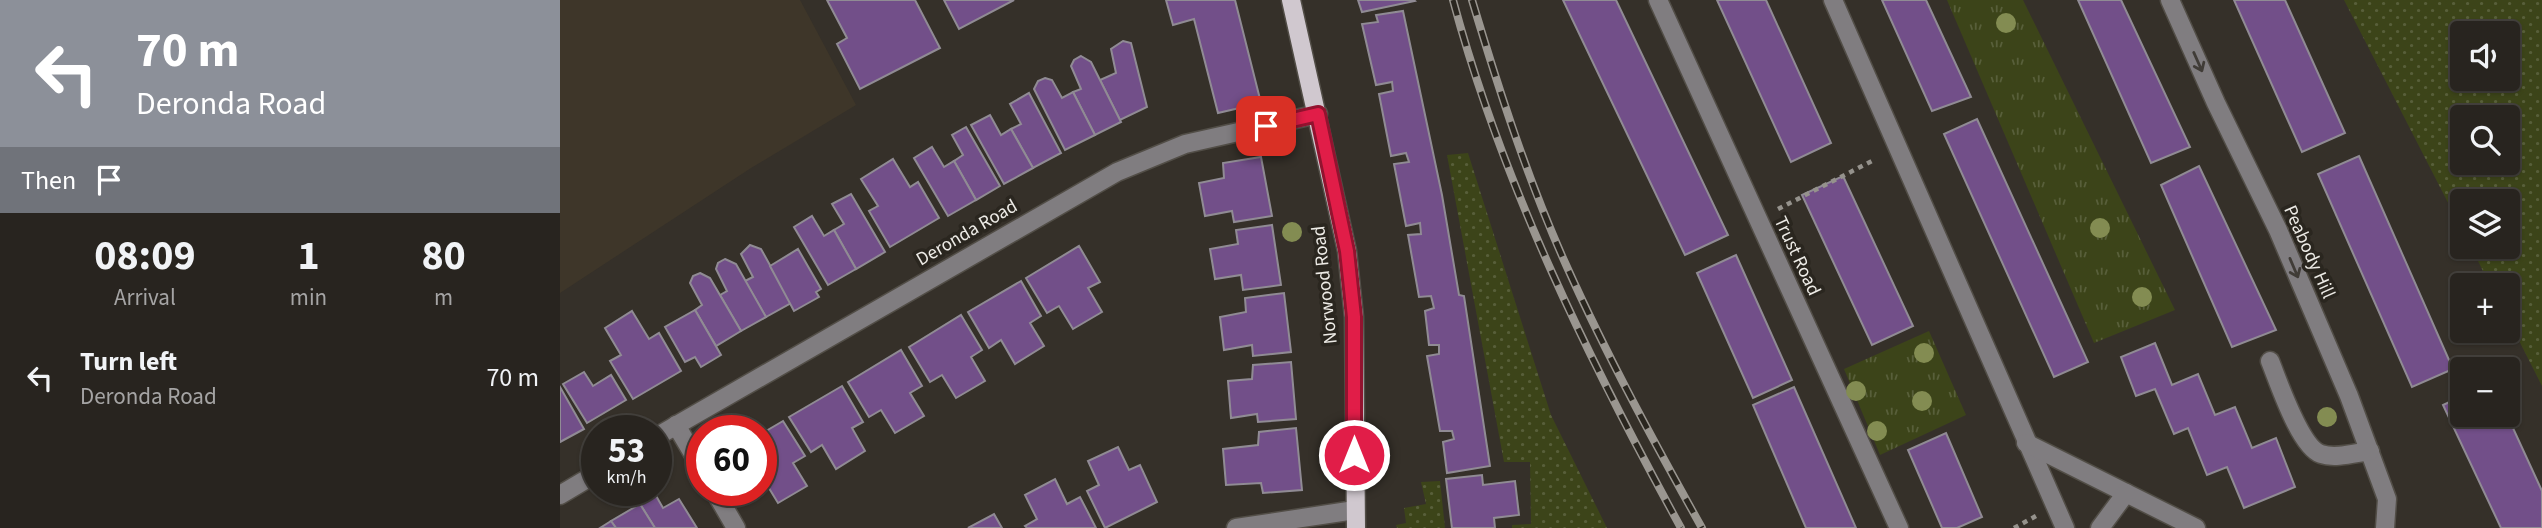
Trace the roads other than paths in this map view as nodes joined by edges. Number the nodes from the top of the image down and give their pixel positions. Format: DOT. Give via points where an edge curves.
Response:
graph roads {
  1 [pos="1291,0"];
  2 [pos="1658,0"];
  3 [pos="1832,0"];
  4 [pos="2170,0"];
  5 [pos="1318,114"];
  6 [pos="2270,361"];
  7 [pos="676,425"];
  8 [pos="672,427"];
  9 [pos="686,442"];
  10 [pos="2026,443"];
  11 [pos="2370,451"];
  12 [pos="581,483"];
  13 [pos="2126,493"];
  14 [pos="560,495"];
  15 [pos="723,506"];
  16 [pos="1355,519"];
  17 [pos="736,528"];
  18 [pos="1236,528"];
  19 [pos="1899,528"];
  20 [pos="2065,528"];
  21 [pos="2100,528"];
  22 [pos="2196,528"];
  23 [pos="2385,528"];
  1 -- 5 [label="main road, Norwood Road"];
  2 -- 19 [label="street, Trust Road"];
  3 -- 10 [label="street"];
  4 -- 11 [label="street, Peabody Hill, one-way" via="2278,230"];
  5 -- 7 [label="street, Deronda Road" via="1185,144 1117,172"];
  5 -- 16 [label="main road, Norwood Road" via="1347,251 1354,317"];
  6 -- 11 [label="street" via="2313,451 2330,456"];
  7 -- 8 [label="street, Deronda Road"];
  7 -- 9 [label="street"];
  10 -- 13 [label="street"];
  10 -- 20 [label="street"];
  11 -- 23 [label="street, Peabody Hill" via="2387,499"];
  12 -- 14 [label="street"];
  13 -- 21 [label="street"];
  13 -- 22 [label="street"];
  15 -- 17 [label="street"];
  16 -- 18 [label="street"];
}
